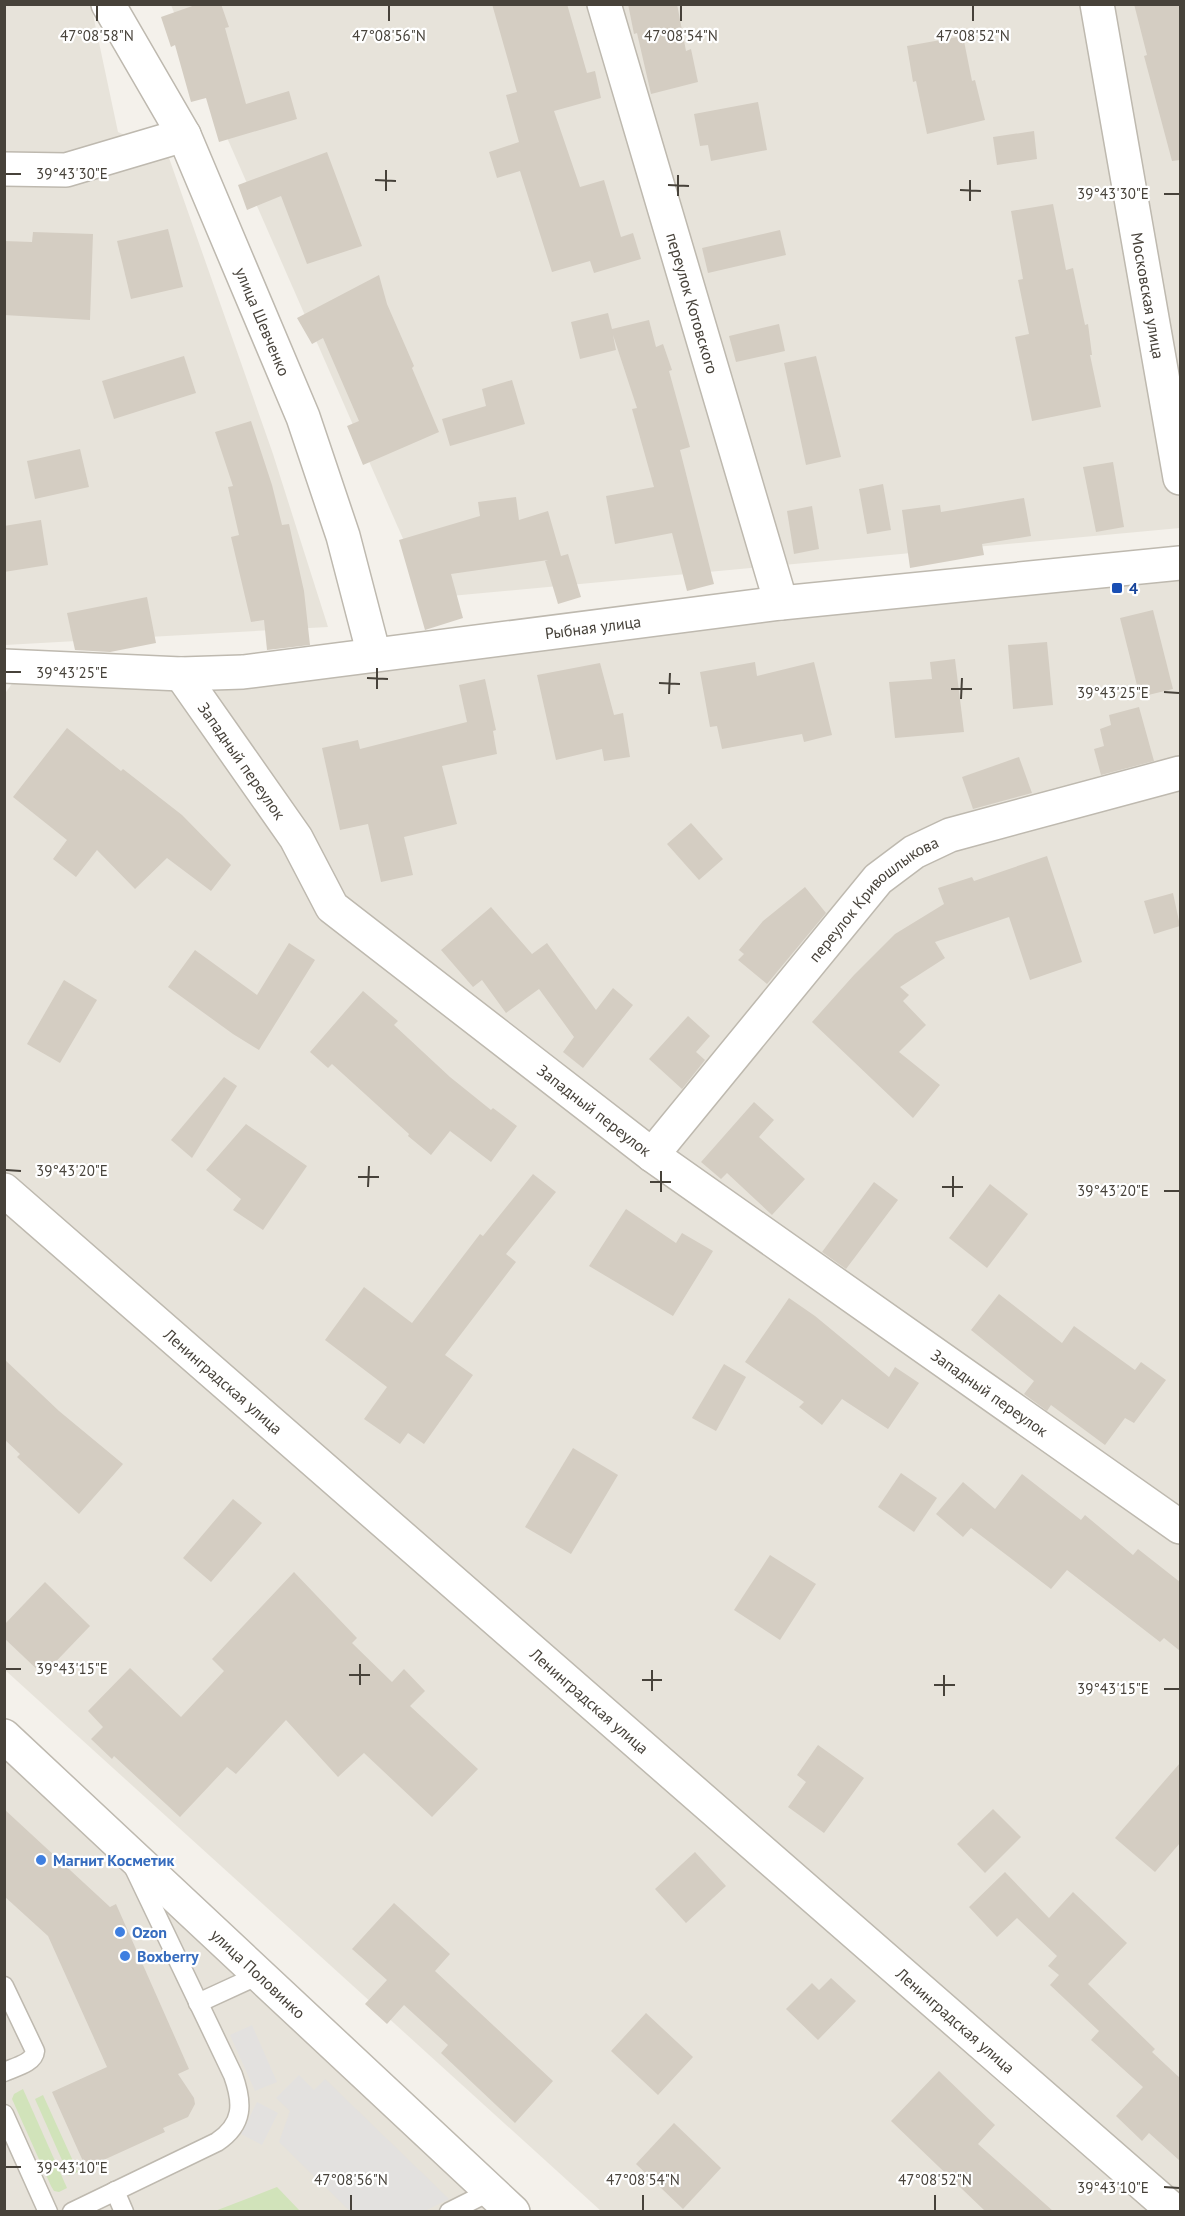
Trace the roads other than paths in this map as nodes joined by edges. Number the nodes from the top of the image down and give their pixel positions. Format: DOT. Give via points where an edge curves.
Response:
graph roads {
  1 [pos="108,4"];
  2 [pos="604,4"];
  3 [pos="1097,4"];
  4 [pos="184,135"];
  5 [pos="4,168"];
  6 [pos="1180,478"];
  7 [pos="1180,563"];
  8 [pos="781,603"];
  9 [pos="375,655"];
  10 [pos="4,666"];
  11 [pos="181,674"];
  12 [pos="1180,773"];
  13 [pos="652,1155"];
  14 [pos="4,1190"];
  15 [pos="1180,1527"];
  16 [pos="4,1736"];
  17 [pos="127,1853"];
  18 [pos="259,1976"];
  19 [pos="4,1986"];
  20 [pos="198,2003"];
  21 [pos="4,2072"];
  22 [pos="4,2114"];
  23 [pos="115,2191"];
  24 [pos="502,2201"];
  25 [pos="48,2211"];
  26 [pos="72,2211"];
  27 [pos="124,2211"];
  28 [pos="449,2211"];
  29 [pos="1175,2211"];
  1 -- 4 [label="street, улица Шевченко"];
  2 -- 8 [label="street, переулок Котовского"];
  3 -- 6 [label="street, Московская улица"];
  4 -- 5 [label="street" via="66,171"];
  4 -- 9 [label="street, улица Шевченко" via="303,417 343,536"];
  7 -- 8 [label="street, Рыбная улица"];
  8 -- 9 [label="street, Рыбная улица"];
  9 -- 11 [label="street, Рыбная улица" via="243,672"];
  10 -- 11 [label="street, Рыбная улица"];
  11 -- 13 [label="street, Западный переулок" via="296,838 332,907"];
  12 -- 13 [label="street, переулок Кривошлыкова" via="950,835 914,852 878,879"];
  13 -- 15 [label="street, Западный переулок"];
  14 -- 29 [label="street, Ленинградская улица"];
  16 -- 17 [label="street, улица Половинко"];
  17 -- 18 [label="street, улица Половинко"];
  17 -- 20 [label="lane"];
  18 -- 20 [label="lane"];
  18 -- 24 [label="street, улица Половинко"];
  19 -- 21 [label="lane" via="35,2051 32,2060"];
  20 -- 23 [label="lane" via="238,2090 237,2120 229,2134 217,2142"];
  22 -- 25 [label="lane"];
  23 -- 26 [label="lane"];
  23 -- 27 [label="lane"];
  24 -- 28 [label="lane"];
}
